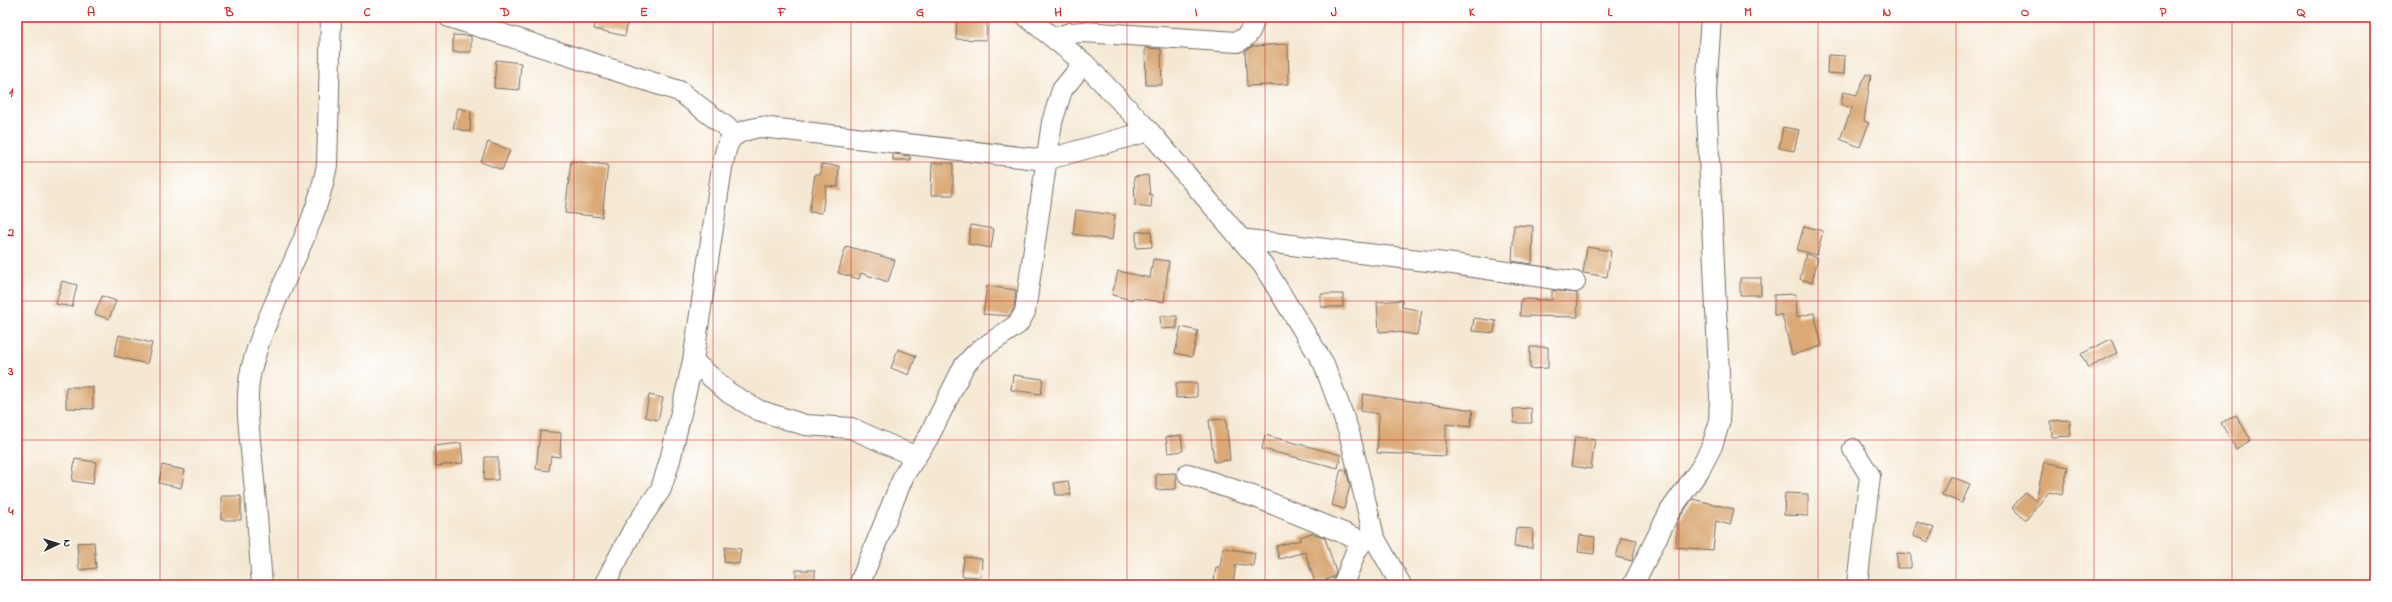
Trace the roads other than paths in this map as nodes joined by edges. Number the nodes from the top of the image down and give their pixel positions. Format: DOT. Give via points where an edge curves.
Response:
graph roads {
  1 [pos="331,17"];
  2 [pos="449,17"];
  3 [pos="1027,17"];
  4 [pos="1255,17"];
  5 [pos="1711,17"];
  6 [pos="1055,38"];
  7 [pos="1084,63"];
  8 [pos="1149,131"];
  9 [pos="732,137"];
  10 [pos="1045,160"];
  11 [pos="1240,239"];
  12 [pos="1575,282"];
  13 [pos="693,361"];
  14 [pos="1853,449"];
  15 [pos="916,457"];
  16 [pos="1188,474"];
  17 [pos="1368,539"];
  18 [pos="262,585"];
  19 [pos="604,585"];
  20 [pos="859,585"];
  21 [pos="1343,585"];
  22 [pos="1401,585"];
  23 [pos="1633,585"];
  24 [pos="1857,585"];
  1 -- 18 [label="street" via="327,165 324,183 251,371 248,422"];
  2 -- 9 [label="street" via="679,91 733,132"];
  3 -- 6 [label="street"];
  4 -- 6 [label="street" via="1252,31 1246,39 1237,42 1083,32"];
  5 -- 23 [label="street" via="1706,92 1720,424 1700,469 1670,511"];
  6 -- 7 [label="street"];
  7 -- 8 [label="street"];
  7 -- 10 [label="street" via="1062,90 1052,122"];
  8 -- 10 [label="street"];
  8 -- 11 [label="street"];
  9 -- 10 [label="street" via="742,130 761,127"];
  9 -- 13 [label="street" via="726,149"];
  10 -- 15 [label="street" via="1025,312 1018,324 977,352 964,366"];
  11 -- 12 [label="street" via="1453,264"];
  11 -- 17 [label="street" via="1263,265 1324,364 1349,432"];
  13 -- 15 [label="street" via="729,393 758,410 804,425 851,428"];
  13 -- 19 [label="street" via="661,489 633,530"];
  14 -- 24 [label="street" via="1870,476"];
  15 -- 20 [label="street" via="904,474"];
  16 -- 17 [label="street"];
  17 -- 21 [label="street" via="1351,562"];
  17 -- 22 [label="street"];
}
